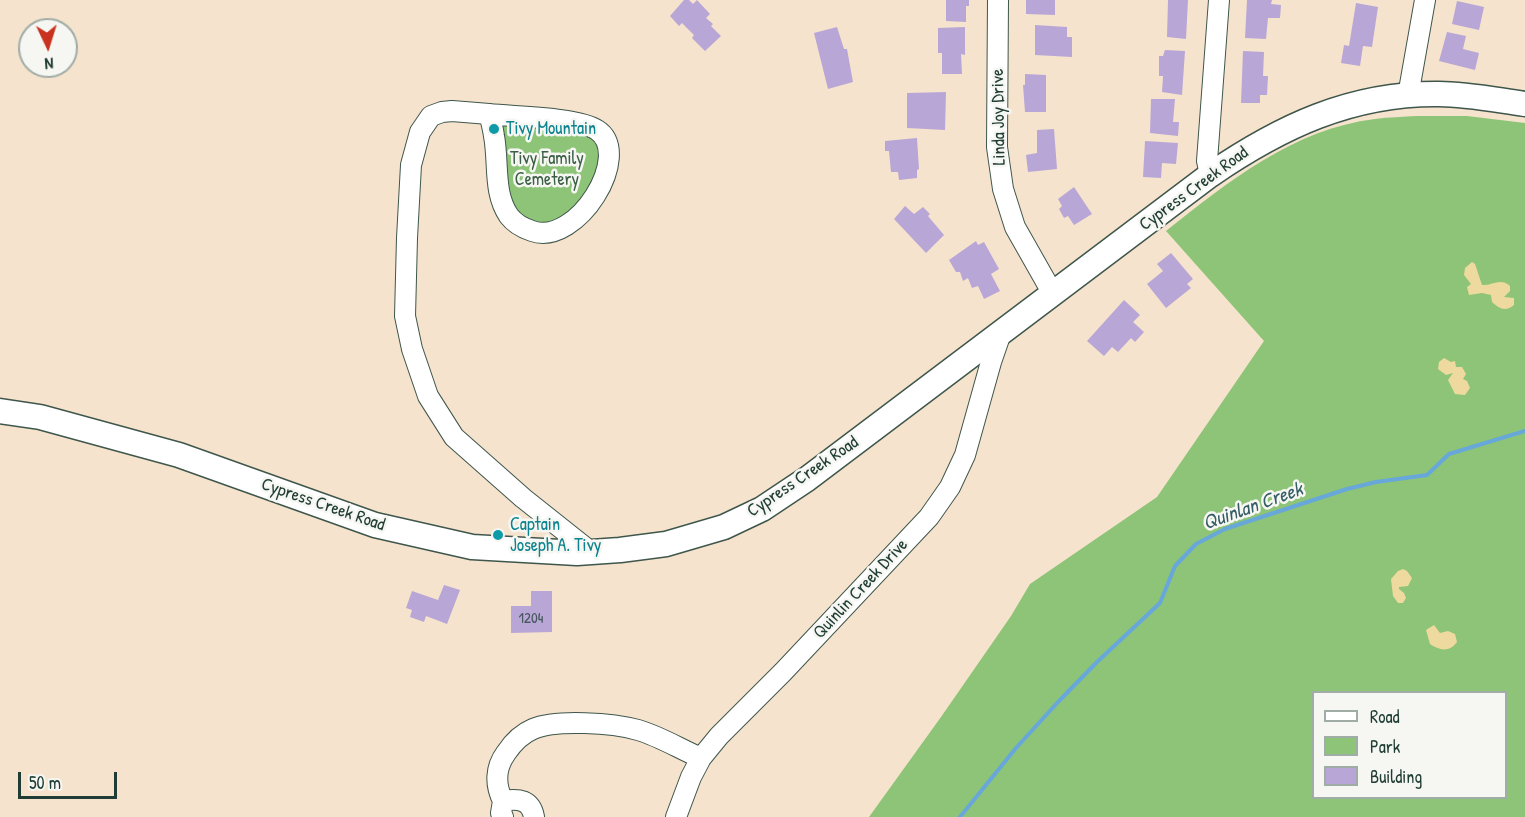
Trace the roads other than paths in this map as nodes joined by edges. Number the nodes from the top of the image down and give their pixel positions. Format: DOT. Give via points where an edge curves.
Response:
graph roads {
  1 [pos="998,0"];
  2 [pos="1219,0"];
  3 [pos="1425,0"];
  4 [pos="1408,96"];
  5 [pos="1525,104"];
  6 [pos="489,114"];
  7 [pos="1210,175"];
  8 [pos="1053,294"];
  9 [pos="1000,333"];
  10 [pos="0,411"];
  11 [pos="591,552"];
  12 [pos="701,758"];
  13 [pos="503,809"];
  14 [pos="534,817"];
  15 [pos="676,817"];
  1 -- 8 [label="street, Linda Joy Drive" via="997,147 1003,189 1015,227"];
  2 -- 7 [label="street" via="1207,161"];
  3 -- 4 [label="street"];
  4 -- 5 [label="main road, Cypress Creek Road" via="1439,94"];
  4 -- 7 [label="main road, Cypress Creek Road" via="1340,107 1247,150"];
  6 -- 6 [label="street" via="498,189 511,219 522,228 546,234 571,224 586,210 604,175 608,153 604,135 595,128 572,122"];
  6 -- 11 [label="street" via="442,112 431,116 420,132 411,165 407,238 405,316 412,350 428,396 454,437"];
  7 -- 8 [label="main road, Cypress Creek Road"];
  8 -- 9 [label="main road, Cypress Creek Road"];
  9 -- 11 [label="main road, Cypress Creek Road" via="762,509 724,527 666,544"];
  9 -- 12 [label="street, Quinlin Creek Drive" via="965,455 950,487 929,517"];
  10 -- 11 [label="main road, Cypress Creek Road" via="40,417 179,455 375,525 472,547"];
  12 -- 13 [label="street" via="640,731 610,724 555,724 532,729 514,742 501,760 496,779"];
  12 -- 15 [label="street, Quinlin Creek Drive"];
  13 -- 14 [label="street" via="515,799 525,801"];
}
